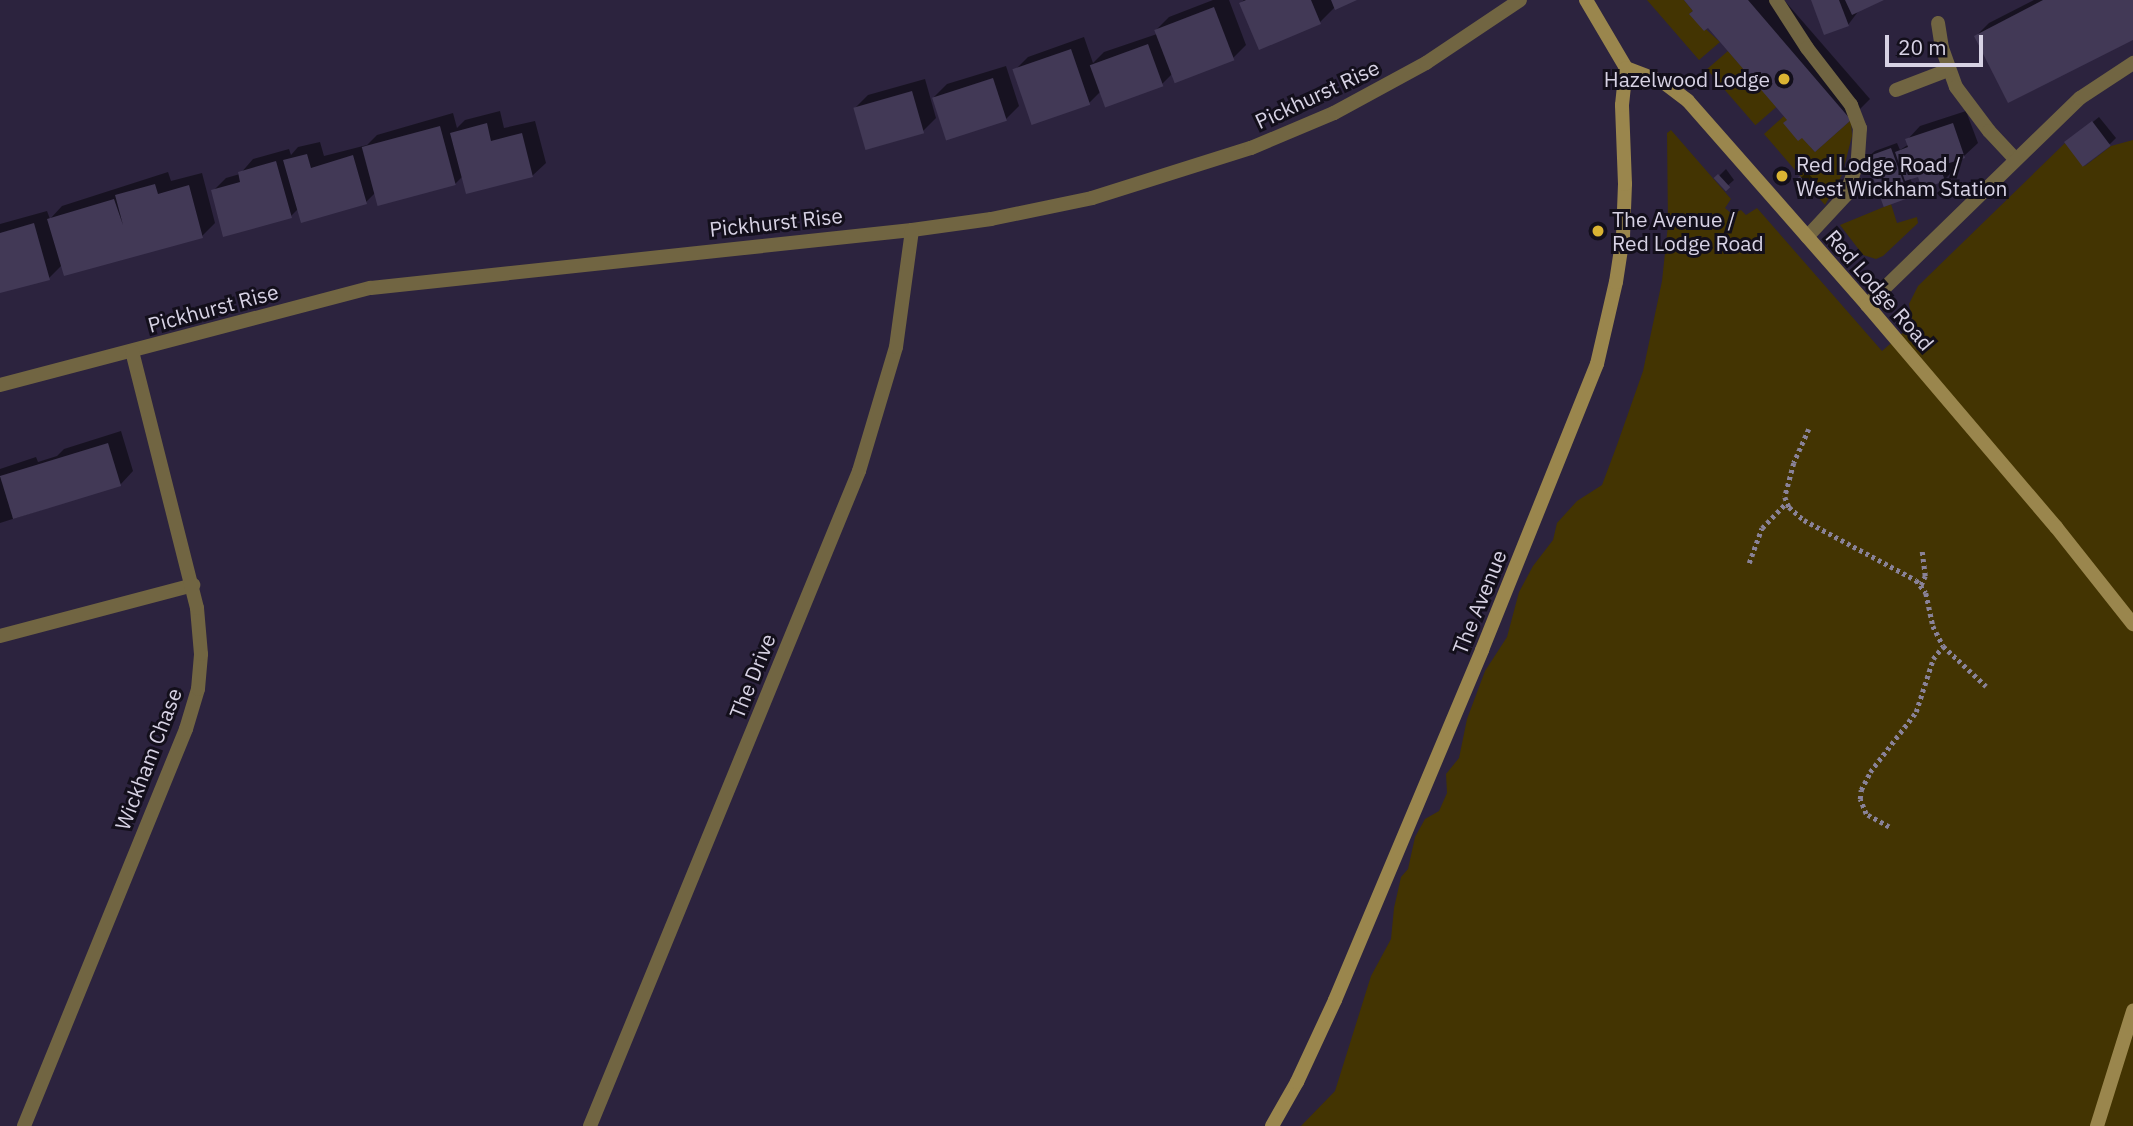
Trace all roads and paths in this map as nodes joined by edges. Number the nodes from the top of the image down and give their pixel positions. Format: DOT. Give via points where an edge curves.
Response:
graph roads {
  1 [pos="1520,0"];
  2 [pos="1586,0"];
  3 [pos="1776,0"];
  4 [pos="1938,23"];
  5 [pos="2133,63"];
  6 [pos="1626,68"];
  7 [pos="1948,70"];
  8 [pos="1896,90"];
  9 [pos="2015,159"];
  10 [pos="912,230"];
  11 [pos="1807,237"];
  12 [pos="1867,305"];
  13 [pos="132,351"];
  14 [pos="0,385"];
  15 [pos="1809,429"];
  16 [pos="1786,503"];
  17 [pos="1922,551"];
  18 [pos="1749,563"];
  19 [pos="193,585"];
  20 [pos="1922,585"];
  21 [pos="2133,624"];
  22 [pos="0,636"];
  23 [pos="1943,646"];
  24 [pos="1986,686"];
  25 [pos="1889,827"];
  26 [pos="2133,1011"];
  27 [pos="24,1126"];
  28 [pos="590,1126"];
  29 [pos="1272,1126"];
  30 [pos="2097,1126"];
  1 -- 10 [label="street, Pickhurst Rise" via="1382,88 1251,148 1092,198"];
  2 -- 6 [label="street"];
  3 -- 11 [label="street" via="1851,105 1860,128 1857,160 1846,195"];
  4 -- 7 [label="street"];
  5 -- 9 [label="street" via="2091,88"];
  6 -- 11 [label="street, Red Lodge Road" via="1679,93"];
  6 -- 29 [label="street, The Avenue" via="1623,236 1597,364 1335,1000"];
  7 -- 8 [label="street"];
  7 -- 9 [label="street" via="1967,103"];
  9 -- 12 [label="street"];
  10 -- 13 [label="street, Pickhurst Rise" via="371,288"];
  10 -- 28 [label="street, The Drive" via="896,347 859,471"];
  11 -- 12 [label="street, Red Lodge Road"];
  12 -- 21 [label="street, Red Lodge Road"];
  13 -- 14 [label="street, Pickhurst Rise"];
  13 -- 19 [label="street, Wickham Chase"];
  15 -- 16 [label="path" via="1794,463"];
  16 -- 18 [label="path" via="1762,528"];
  16 -- 20 [label="path" via="1804,520"];
  17 -- 20 [label="path"];
  19 -- 22 [label="street"];
  19 -- 27 [label="street, Wickham Chase" via="201,654 198,689 186,729"];
  20 -- 23 [label="path"];
  23 -- 24 [label="path"];
  23 -- 25 [label="path" via="1933,659 1916,712 1861,790 1866,814"];
  26 -- 30 [label="street"];
}
